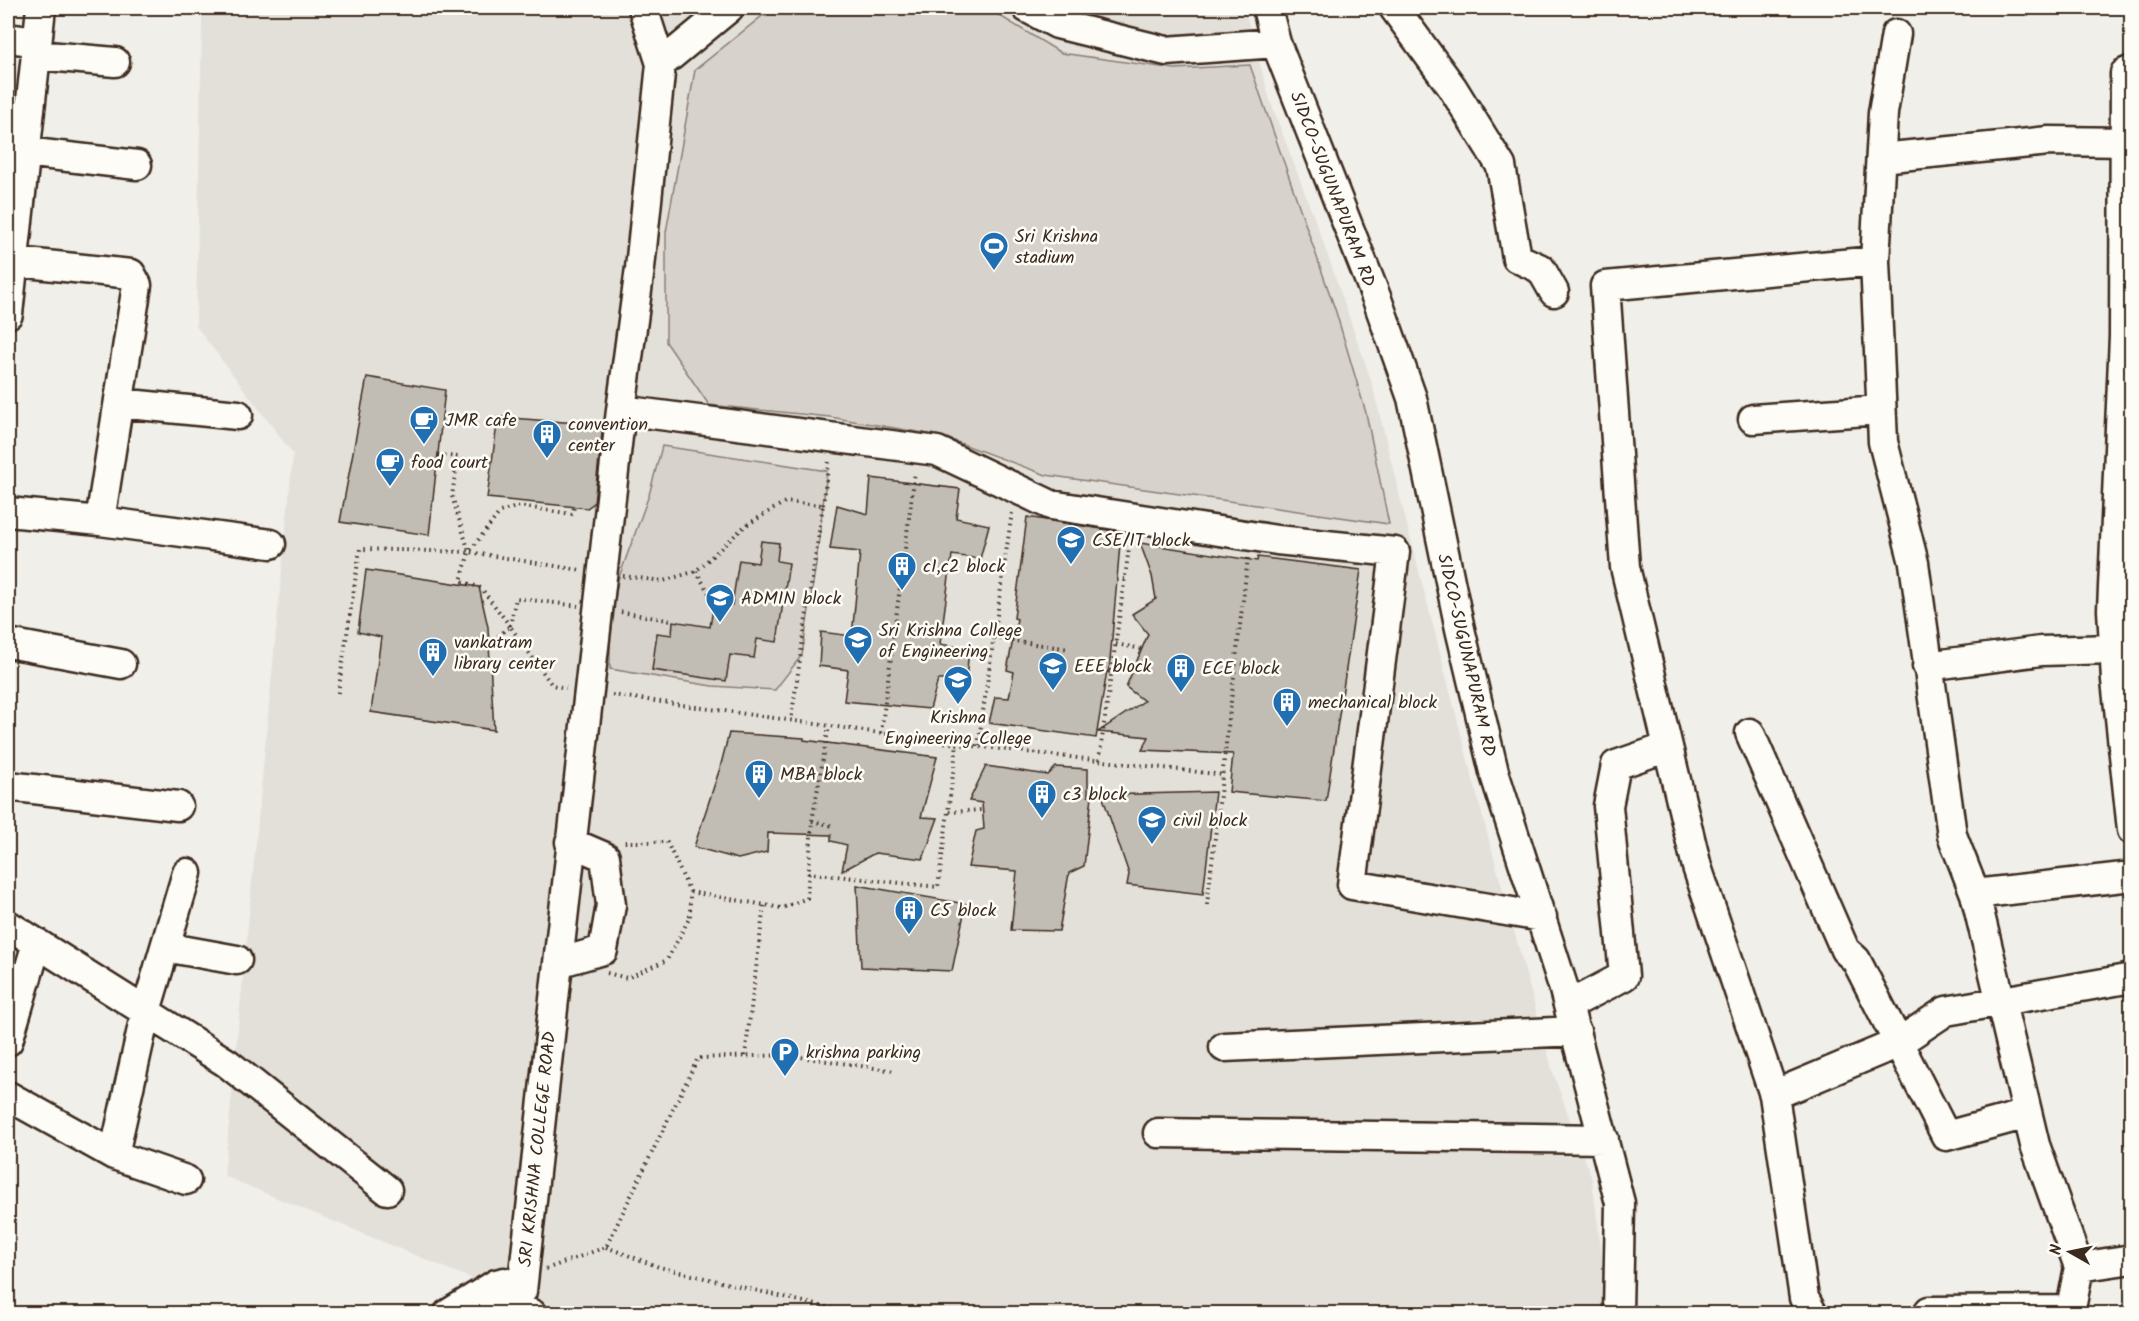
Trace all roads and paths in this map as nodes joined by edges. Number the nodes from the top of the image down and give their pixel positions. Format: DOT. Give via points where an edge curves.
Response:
graph roads {
  1 [pos="41,8"];
  2 [pos="643,8"];
  3 [pos="729,8"];
  4 [pos="1027,8"];
  5 [pos="1267,8"];
  6 [pos="1394,8"];
  7 [pos="1896,34"];
  8 [pos="8,38"];
  9 [pos="1276,43"];
  10 [pos="37,48"];
  11 [pos="115,62"];
  12 [pos="661,64"];
  13 [pos="2132,70"];
  14 [pos="2128,142"];
  15 [pos="25,152"];
  16 [pos="1881,158"];
  17 [pos="137,165"];
  18 [pos="10,261"];
  19 [pos="1875,261"];
  20 [pos="1554,292"];
  21 [pos="8,314"];
  22 [pos="118,403"];
  23 [pos="621,410"];
  24 [pos="1881,410"];
  25 [pos="238,415"];
  26 [pos="1753,420"];
  27 [pos="831,438"];
  28 [pos="917,449"];
  29 [pos="438,454"];
  30 [pos="1016,488"];
  31 [pos="824,505"];
  32 [pos="573,507"];
  33 [pos="8,512"];
  34 [pos="1134,518"];
  35 [pos="100,522"];
  36 [pos="2124,527"];
  37 [pos="1250,536"];
  38 [pos="271,544"];
  39 [pos="469,552"];
  40 [pos="696,571"];
  41 [pos="602,573"];
  42 [pos="1125,579"];
  43 [pos="1117,580"];
  44 [pos="714,602"];
  45 [pos="598,608"];
  46 [pos="673,621"];
  47 [pos="510,626"];
  48 [pos="993,638"];
  49 [pos="8,643"];
  50 [pos="489,644"];
  51 [pos="1116,644"];
  52 [pos="2114,648"];
  53 [pos="1070,649"];
  54 [pos="1142,649"];
  55 [pos="1236,663"];
  56 [pos="121,664"];
  57 [pos="1244,664"];
  58 [pos="1927,666"];
  59 [pos="588,692"];
  60 [pos="338,693"];
  61 [pos="2125,703"];
  62 [pos="791,720"];
  63 [pos="829,726"];
  64 [pos="881,733"];
  65 [pos="1750,733"];
  66 [pos="957,744"];
  67 [pos="978,746"];
  68 [pos="1668,747"];
  69 [pos="1099,760"];
  70 [pos="1224,775"];
  71 [pos="8,786"];
  72 [pos="178,806"];
  73 [pos="982,810"];
  74 [pos="949,812"];
  75 [pos="812,821"];
  76 [pos="832,826"];
  77 [pos="2132,830"];
  78 [pos="570,842"];
  79 [pos="613,842"];
  80 [pos="187,873"];
  81 [pos="808,873"];
  82 [pos="2132,876"];
  83 [pos="690,892"];
  84 [pos="1975,894"];
  85 [pos="764,905"];
  86 [pos="1207,905"];
  87 [pos="1542,917"];
  88 [pos="8,925"];
  89 [pos="37,943"];
  90 [pos="165,947"];
  91 [pos="237,960"];
  92 [pos="558,963"];
  93 [pos="604,973"];
  94 [pos="2132,978"];
  95 [pos="2000,1000"];
  96 [pos="146,1011"];
  97 [pos="1572,1018"];
  98 [pos="8,1041"];
  99 [pos="1898,1043"];
  100 [pos="1224,1047"];
  101 [pos="745,1056"];
  102 [pos="895,1071"];
  103 [pos="1774,1095"];
  104 [pos="8,1096"];
  105 [pos="2027,1114"];
  106 [pos="1158,1133"];
  107 [pos="1604,1139"];
  108 [pos="114,1155"];
  109 [pos="186,1180"];
  110 [pos="387,1190"];
  111 [pos="606,1247"];
  112 [pos="2132,1259"];
  113 [pos="2079,1267"];
  114 [pos="523,1277"];
  115 [pos="489,1303"];
  116 [pos="1929,1311"];
  117 [pos="2070,1312"];
  118 [pos="448,1314"];
  119 [pos="532,1314"];
  120 [pos="854,1314"];
  121 [pos="1618,1314"];
  122 [pos="1813,1314"];
  1 -- 10 [label="street"];
  2 -- 12 [label="street"];
  3 -- 12 [label="street"];
  4 -- 9 [label="street" via="1056,24 1166,51"];
  5 -- 9 [label="street, SIDCO-SUGUNAPURAM RD"];
  6 -- 20 [label="street" via="1452,87 1501,166 1517,258 1541,269"];
  7 -- 16 [label="street" via="1883,113"];
  8 -- 10 [label="street"];
  9 -- 87 [label="street, SIDCO-SUGUNAPURAM RD" via="1412,398 1494,772"];
  10 -- 11 [label="street"];
  10 -- 15 [label="street"];
  12 -- 23 [label="street, SRI KRISHNA COLLEGE ROAD"];
  13 -- 14 [label="street" via="2125,73"];
  14 -- 16 [label="street" via="2049,141"];
  14 -- 36 [label="street"];
  15 -- 17 [label="street"];
  15 -- 18 [label="street"];
  16 -- 19 [label="street"];
  18 -- 21 [label="street"];
  18 -- 22 [label="street" via="131,274 135,278"];
  19 -- 24 [label="street"];
  19 -- 68 [label="street" via="1605,286 1625,567"];
  22 -- 25 [label="street"];
  22 -- 35 [label="street"];
  23 -- 27 [label="street"];
  23 -- 41 [label="street, SRI KRISHNA COLLEGE ROAD"];
  24 -- 26 [label="street"];
  24 -- 58 [label="street" via="1882,442 1914,563"];
  27 -- 28 [label="street"];
  27 -- 31 [label="path"];
  28 -- 30 [label="street" via="937,452"];
  28 -- 64 [label="path"];
  29 -- 39 [label="path" via="458,457 452,496"];
  30 -- 34 [label="street" via="1051,505"];
  30 -- 48 [label="path"];
  31 -- 40 [label="path" via="785,502 745,526"];
  31 -- 62 [label="path"];
  32 -- 39 [label="path" via="572,514 519,506 500,512"];
  33 -- 35 [label="street"];
  34 -- 37 [label="street"];
  34 -- 42 [label="path"];
  35 -- 38 [label="street"];
  36 -- 52 [label="street" via="2112,610"];
  37 -- 55 [label="path"];
  37 -- 87 [label="street" via="1395,552 1352,885"];
  39 -- 41 [label="path"];
  39 -- 47 [label="path" via="461,581 482,588"];
  39 -- 60 [label="path" via="360,549"];
  40 -- 41 [label="path" via="663,581"];
  40 -- 44 [label="path"];
  41 -- 45 [label="street, SRI KRISHNA COLLEGE ROAD"];
  42 -- 43 [label="path"];
  42 -- 51 [label="path"];
  45 -- 46 [label="path"];
  45 -- 47 [label="path" via="516,598"];
  45 -- 59 [label="street, SRI KRISHNA COLLEGE ROAD"];
  47 -- 50 [label="path"];
  47 -- 59 [label="path" via="552,685"];
  48 -- 53 [label="path"];
  48 -- 67 [label="path"];
  49 -- 56 [label="street"];
  51 -- 54 [label="path"];
  51 -- 69 [label="path"];
  52 -- 58 [label="street" via="2041,651"];
  52 -- 61 [label="street"];
  55 -- 57 [label="path"];
  55 -- 70 [label="path"];
  58 -- 84 [label="street" via="1952,835"];
  59 -- 62 [label="path"];
  59 -- 78 [label="street, SRI KRISHNA COLLEGE ROAD"];
  61 -- 77 [label="street"];
  62 -- 63 [label="path"];
  63 -- 64 [label="path"];
  63 -- 75 [label="path"];
  64 -- 66 [label="path"];
  65 -- 99 [label="street" via="1845,950 1856,960"];
  66 -- 67 [label="path"];
  66 -- 74 [label="path"];
  67 -- 69 [label="path"];
  68 -- 97 [label="street" via="1616,765 1608,806 1624,976"];
  68 -- 103 [label="street" via="1697,867"];
  69 -- 70 [label="path"];
  70 -- 86 [label="path"];
  71 -- 72 [label="street"];
  73 -- 74 [label="path"];
  74 -- 81 [label="path" via="938,886"];
  75 -- 76 [label="path"];
  75 -- 81 [label="path"];
  78 -- 92 [label="street, SRI KRISHNA COLLEGE ROAD"];
  78 -- 92 [label="street" via="605,857 611,905 603,950"];
  79 -- 83 [label="path" via="667,842"];
  80 -- 90 [label="street"];
  81 -- 85 [label="path" via="807,898 782,908"];
  82 -- 84 [label="street"];
  83 -- 85 [label="path"];
  83 -- 93 [label="path" via="690,917 667,960 627,978"];
  84 -- 95 [label="street"];
  85 -- 101 [label="path"];
  87 -- 97 [label="street, SIDCO-SUGUNAPURAM RD"];
  88 -- 89 [label="street"];
  89 -- 96 [label="street"];
  89 -- 98 [label="street"];
  90 -- 91 [label="street"];
  90 -- 96 [label="street"];
  92 -- 114 [label="street, SRI KRISHNA COLLEGE ROAD"];
  94 -- 95 [label="street"];
  95 -- 99 [label="street" via="1946,1011"];
  95 -- 105 [label="street"];
  96 -- 108 [label="street"];
  96 -- 110 [label="street" via="227,1063"];
  97 -- 100 [label="street"];
  97 -- 107 [label="street, SIDCO-SUGUNAPURAM RD"];
  99 -- 103 [label="street"];
  99 -- 105 [label="street" via="1946,1136"];
  101 -- 102 [label="path" via="787,1055"];
  101 -- 111 [label="path" via="698,1058"];
  103 -- 122 [label="street" via="1804,1298"];
  104 -- 108 [label="street"];
  105 -- 113 [label="street"];
  106 -- 107 [label="street"];
  107 -- 121 [label="street, SIDCO-SUGUNAPURAM RD" via="1620,1203"];
  108 -- 109 [label="street"];
  111 -- 114 [label="path"];
  111 -- 120 [label="path" via="658,1267"];
  112 -- 113 [label="street"];
  113 -- 117 [label="street"];
  114 -- 115 [label="street, SRI KRISHNA COLLEGE ROAD" via="522,1291"];
  115 -- 118 [label="street"];
  115 -- 119 [label="street"];
  116 -- 117 [label="street"];
}
